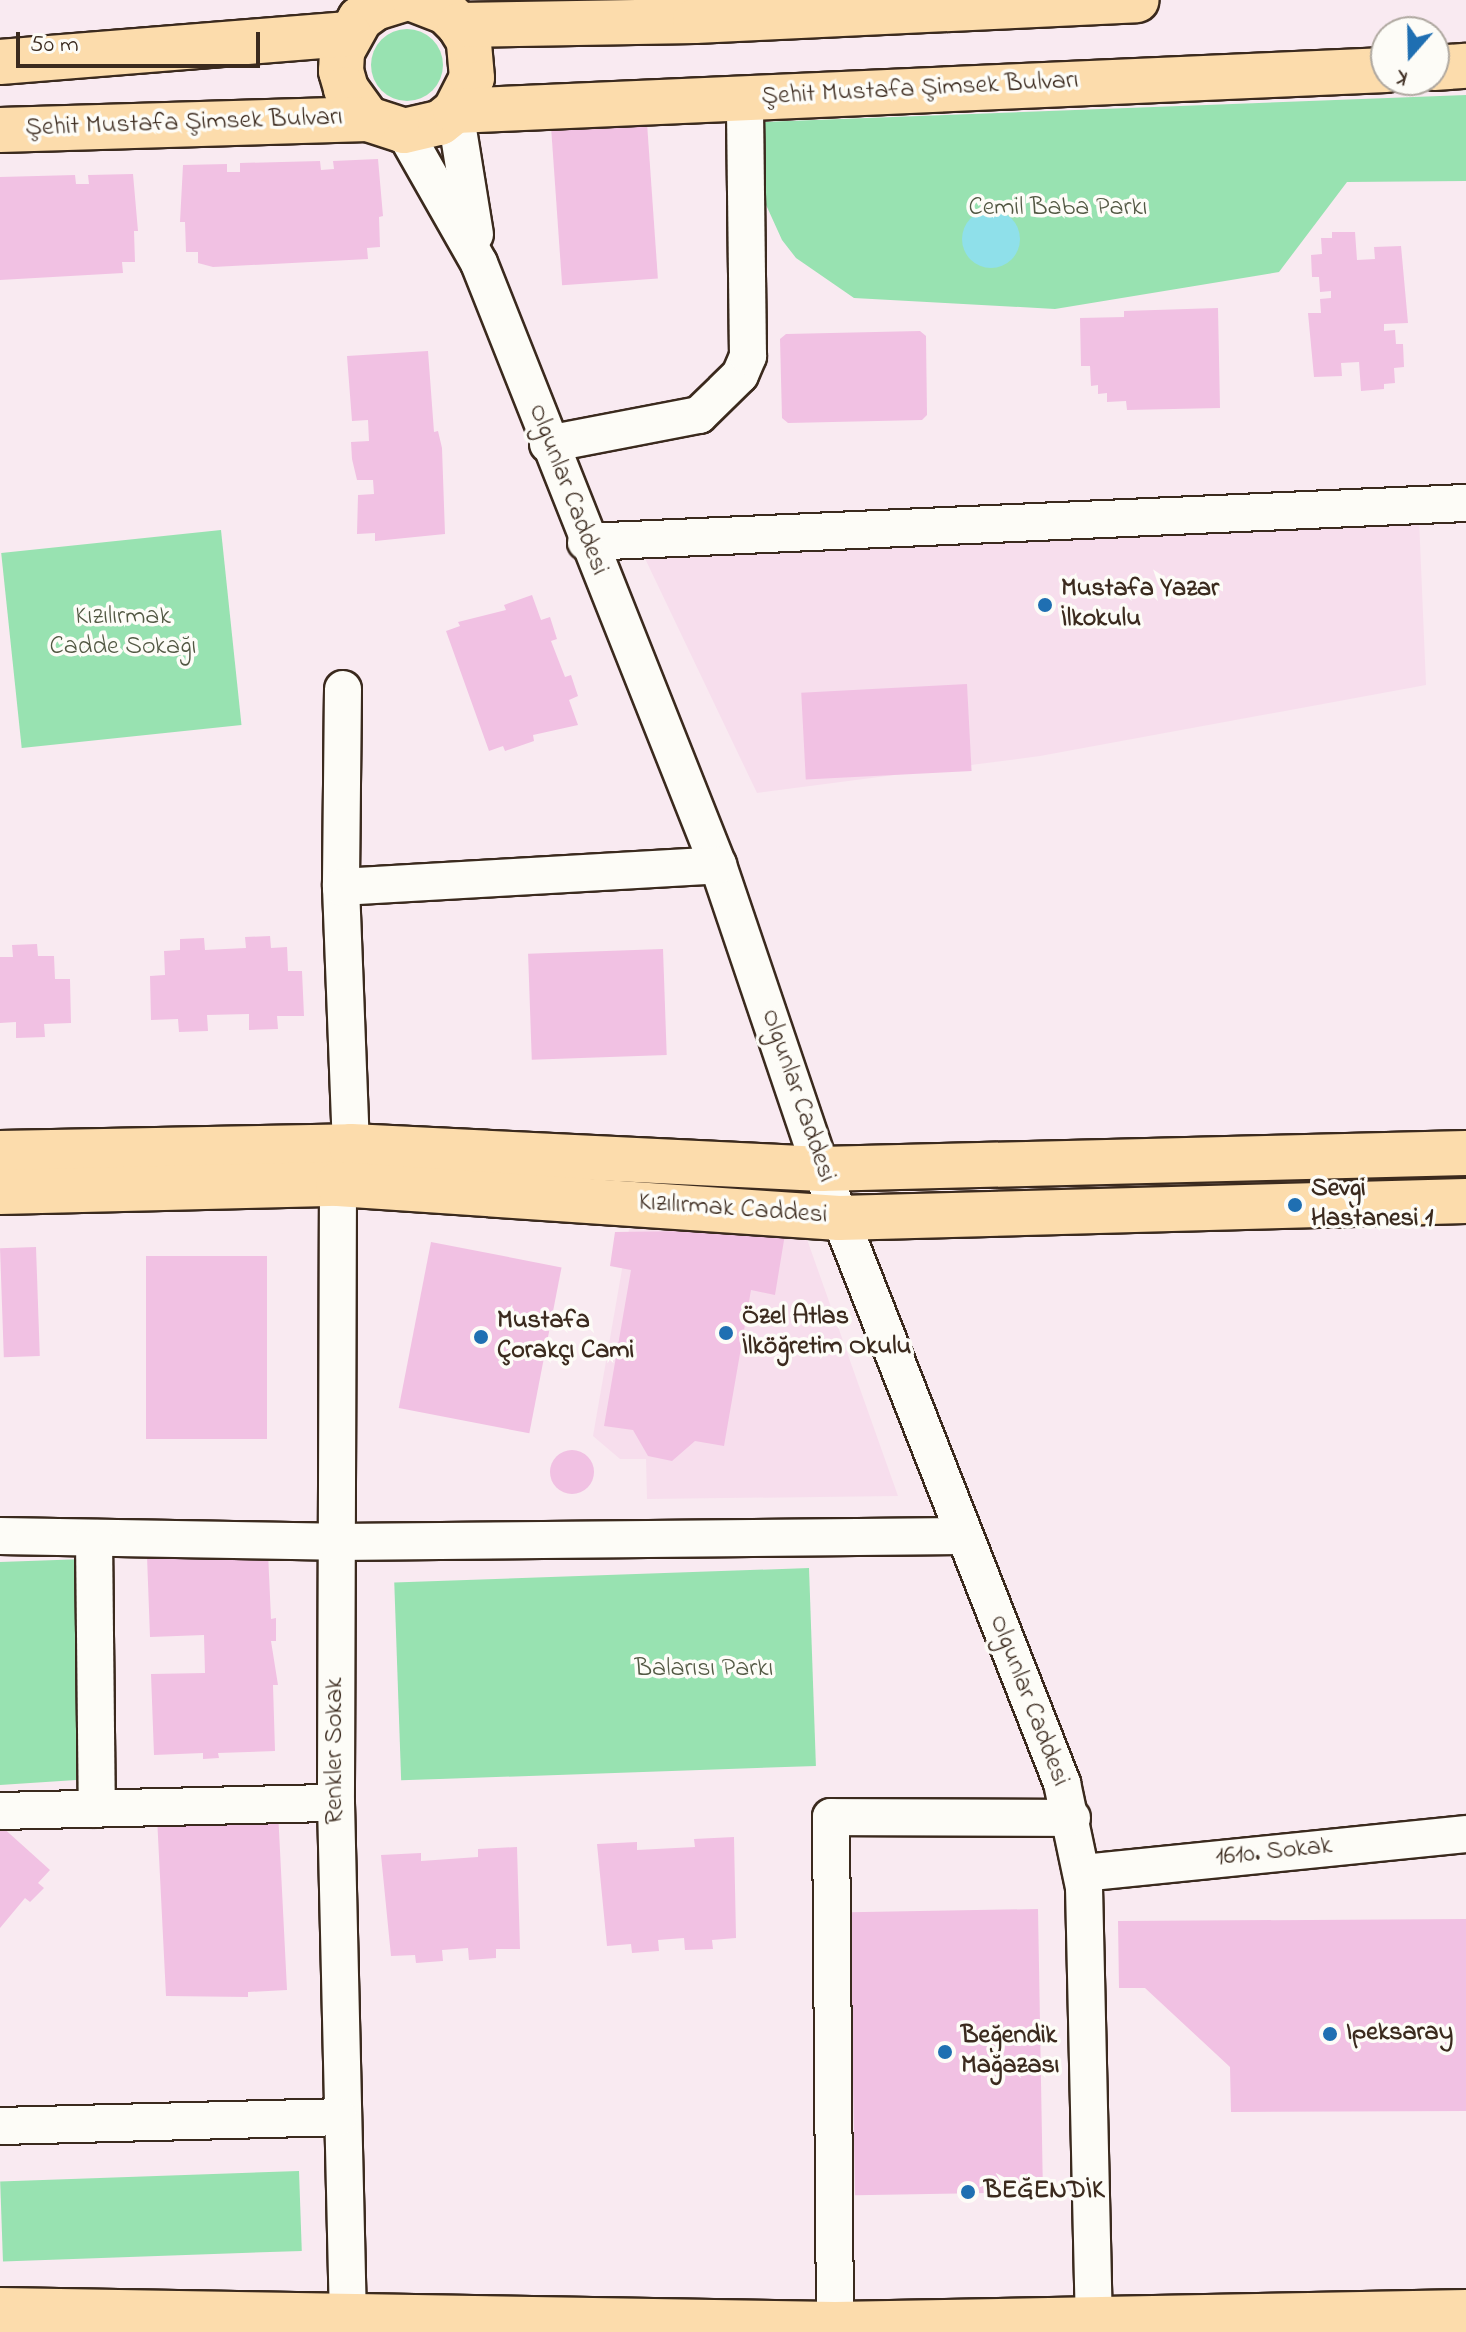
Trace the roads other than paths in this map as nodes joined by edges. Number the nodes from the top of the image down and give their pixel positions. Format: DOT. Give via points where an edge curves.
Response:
graph roads {
  1 [pos="401,0"];
  2 [pos="416,0"];
  3 [pos="1111,1"];
  4 [pos="965,4"];
  5 [pos="354,18"];
  6 [pos="459,25"];
  7 [pos="2,55"];
  8 [pos="1370,71"];
  9 [pos="745,98"];
  10 [pos="455,111"];
  11 [pos="386,125"];
  12 [pos="0,130"];
  13 [pos="479,263"];
  14 [pos="548,444"];
  15 [pos="1466,503"];
  16 [pos="586,542"];
  17 [pos="343,689"];
  18 [pos="718,865"];
  19 [pos="341,887"];
  20 [pos="0,1153"];
  21 [pos="1466,1153"];
  22 [pos="344,1165"];
  23 [pos="821,1169"];
  24 [pos="0,1192"];
  25 [pos="1466,1201"];
  26 [pos="839,1218"];
  27 [pos="0,1536"];
  28 [pos="962,1536"];
  29 [pos="94,1538"];
  30 [pos="336,1542"];
  31 [pos="336,1803"];
  32 [pos="97,1809"];
  33 [pos="0,1811"];
  34 [pos="1072,1818"];
  35 [pos="1466,1834"];
  36 [pos="1082,1873"];
  37 [pos="339,2117"];
  38 [pos="0,2126"];
  39 [pos="0,2310"];
  40 [pos="1466,2312"];
  41 [pos="348,2318"];
  42 [pos="1094,2319"];
  43 [pos="835,2324"];
  1 -- 5 [label="main road"];
  2 -- 6 [label="main road" via="446,12"];
  3 -- 4 [label="main road"];
  4 -- 6 [label="main road"];
  5 -- 7 [label="main road"];
  5 -- 11 [label="main road" via="342,52 343,80"];
  6 -- 10 [label="main road" via="469,41 472,78"];
  8 -- 9 [label="main road, Şehit Mustafa Şimsek Bulvarı"];
  9 -- 10 [label="main road, Şehit Mustafa Şimsek Bulvarı"];
  9 -- 14 [label="street" via="748,356 740,375 699,415"];
  10 -- 11 [label="main road, Şehit Mustafa Şimsek Bulvarı" via="440,123"];
  10 -- 13 [label="street"];
  11 -- 12 [label="main road, Şehit Mustafa Şimsek Bulvarı"];
  11 -- 13 [label="street"];
  13 -- 14 [label="street, Olgunlar Caddesi"];
  14 -- 16 [label="street, Olgunlar Caddesi"];
  15 -- 16 [label="street"];
  16 -- 18 [label="street, Olgunlar Caddesi"];
  17 -- 19 [label="street, Renkler Sokak"];
  18 -- 19 [label="street"];
  18 -- 23 [label="street, Olgunlar Caddesi"];
  19 -- 22 [label="street, Renkler Sokak"];
  20 -- 22 [label="main road, Kızılırmak Caddesi"];
  21 -- 23 [label="main road, Kızılırmak Caddesi"];
  22 -- 23 [label="main road, Kızılırmak Caddesi"];
  22 -- 24 [label="main road, Kızılırmak Caddesi"];
  22 -- 26 [label="main road, Kızılırmak Caddesi"];
  22 -- 30 [label="street, Renkler Sokak"];
  23 -- 26 [label="street, Olgunlar Caddesi"];
  25 -- 26 [label="main road, Kızılırmak Caddesi"];
  26 -- 28 [label="street, Olgunlar Caddesi"];
  27 -- 29 [label="street"];
  28 -- 30 [label="street"];
  28 -- 34 [label="street, Olgunlar Caddesi" via="1047,1737"];
  29 -- 30 [label="street"];
  29 -- 32 [label="street"];
  30 -- 31 [label="street, Renkler Sokak"];
  31 -- 32 [label="street"];
  31 -- 37 [label="street, Renkler Sokak"];
  32 -- 33 [label="street"];
  34 -- 36 [label="street, Olgunlar Caddesi"];
  34 -- 43 [label="street" via="831,1817"];
  35 -- 36 [label="street, 1610. Sokak"];
  36 -- 42 [label="street, Olgunlar Caddesi"];
  37 -- 38 [label="street"];
  37 -- 41 [label="street, Renkler Sokak"];
  39 -- 41 [label="main road"];
  40 -- 42 [label="main road"];
  41 -- 43 [label="main road"];
  42 -- 43 [label="main road"];
}
